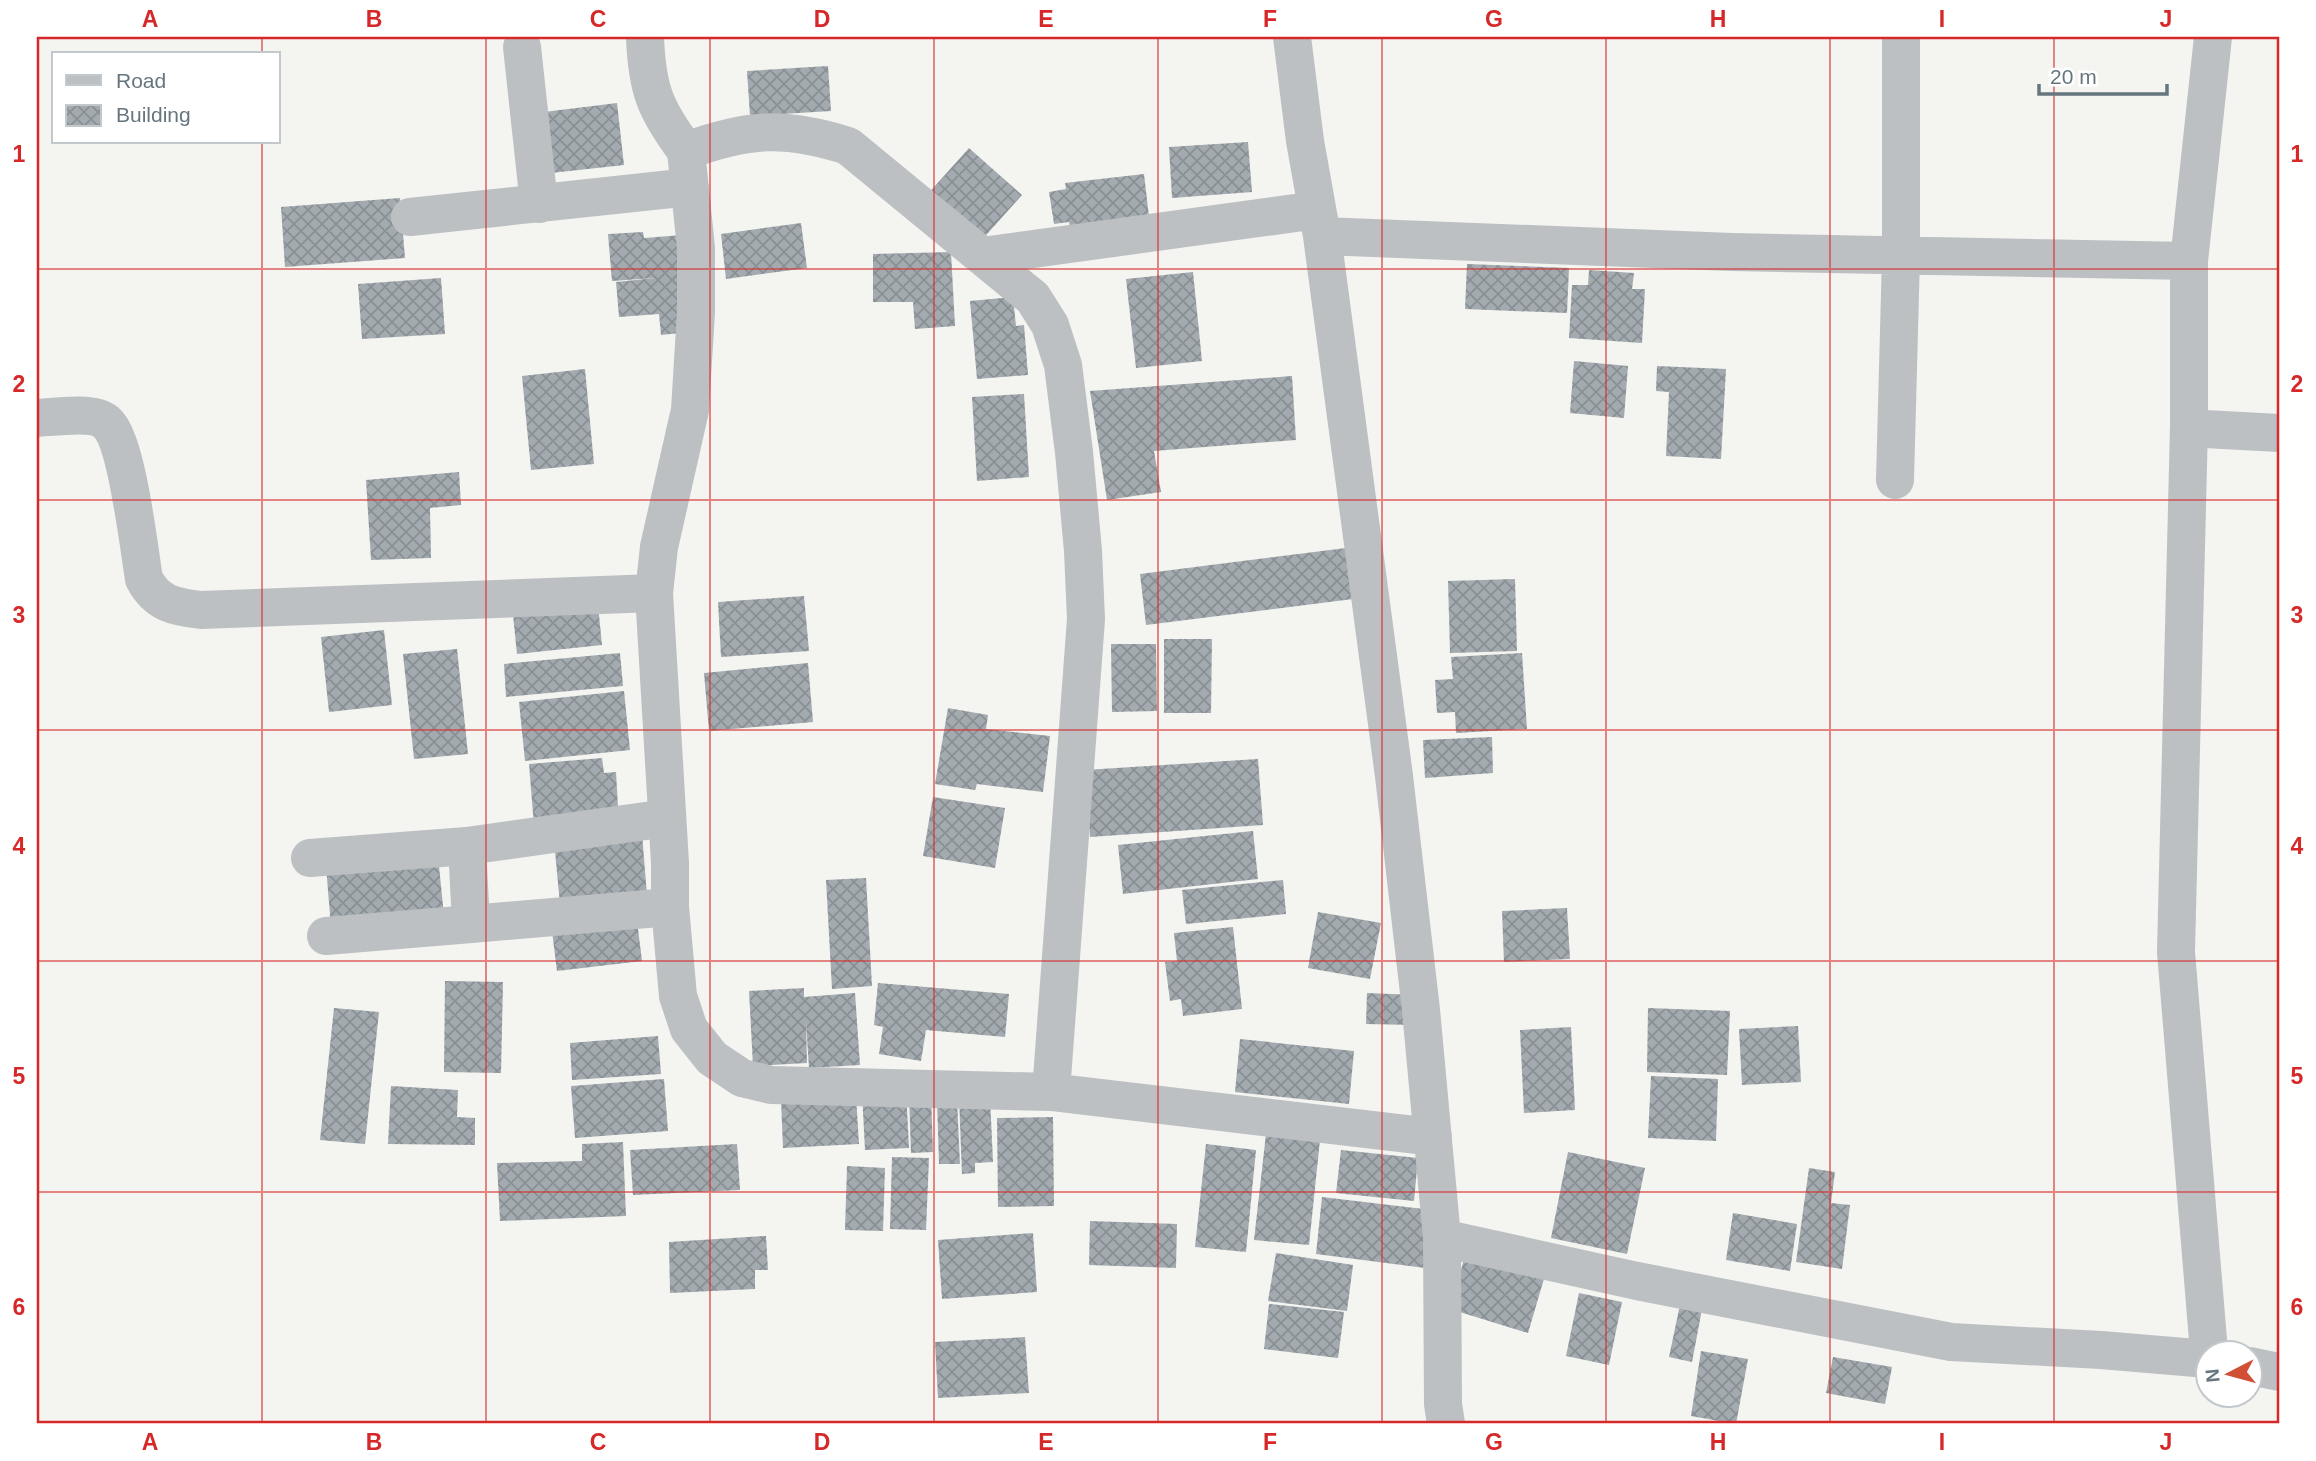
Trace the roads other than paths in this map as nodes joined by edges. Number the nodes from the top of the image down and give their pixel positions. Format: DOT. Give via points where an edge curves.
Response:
graph roads {
  1 [pos="645,37"];
  2 [pos="1292,37"];
  3 [pos="1901,37"];
  4 [pos="2213,37"];
  5 [pos="522,47"];
  6 [pos="688,169"];
  7 [pos="539,204"];
  8 [pos="410,217"];
  9 [pos="1320,223"];
  10 [pos="982,256"];
  11 [pos="1901,256"];
  12 [pos="2189,261"];
  13 [pos="37,418"];
  14 [pos="2189,426"];
  15 [pos="2279,433"];
  16 [pos="1895,480"];
  17 [pos="654,593"];
  18 [pos="667,818"];
  19 [pos="467,846"];
  20 [pos="310,858"];
  21 [pos="670,907"];
  22 [pos="471,924"];
  23 [pos="326,936"];
  24 [pos="1051,1092"];
  25 [pos="1433,1137"];
  26 [pos="1442,1238"];
  27 [pos="2208,1338"];
  28 [pos="2194,1358"];
  29 [pos="1446,1424"];
  1 -- 6 [label="street" via="655,103"];
  2 -- 9 [label="street"];
  3 -- 11 [label="street"];
  4 -- 12 [label="street"];
  5 -- 7 [label="street"];
  6 -- 7 [label="street"];
  6 -- 10 [label="street" via="716,140 777,131 812,135 848,146"];
  6 -- 17 [label="street" via="696,248 690,410 659,547"];
  7 -- 8 [label="street"];
  9 -- 10 [label="street"];
  9 -- 11 [label="street"];
  9 -- 25 [label="street" via="1409,896"];
  10 -- 24 [label="street" via="1033,298 1050,325 1063,365 1083,551 1086,619"];
  11 -- 12 [label="street"];
  11 -- 16 [label="street"];
  12 -- 14 [label="street"];
  13 -- 17 [label="street" via="95,418 111,428 122,454 144,579 150,591 169,605 201,610"];
  14 -- 15 [label="street"];
  14 -- 27 [label="street" via="2176,952"];
  17 -- 18 [label="street"];
  18 -- 19 [label="street"];
  18 -- 21 [label="street"];
  19 -- 20 [label="street"];
  19 -- 22 [label="street"];
  21 -- 22 [label="street"];
  21 -- 24 [label="street" via="678,996 690,1028 712,1058 742,1078 771,1085"];
  22 -- 23 [label="street"];
  24 -- 25 [label="street"];
  25 -- 26 [label="street"];
  26 -- 28 [label="street" via="1951,1342"];
  26 -- 29 [label="street"];
}
